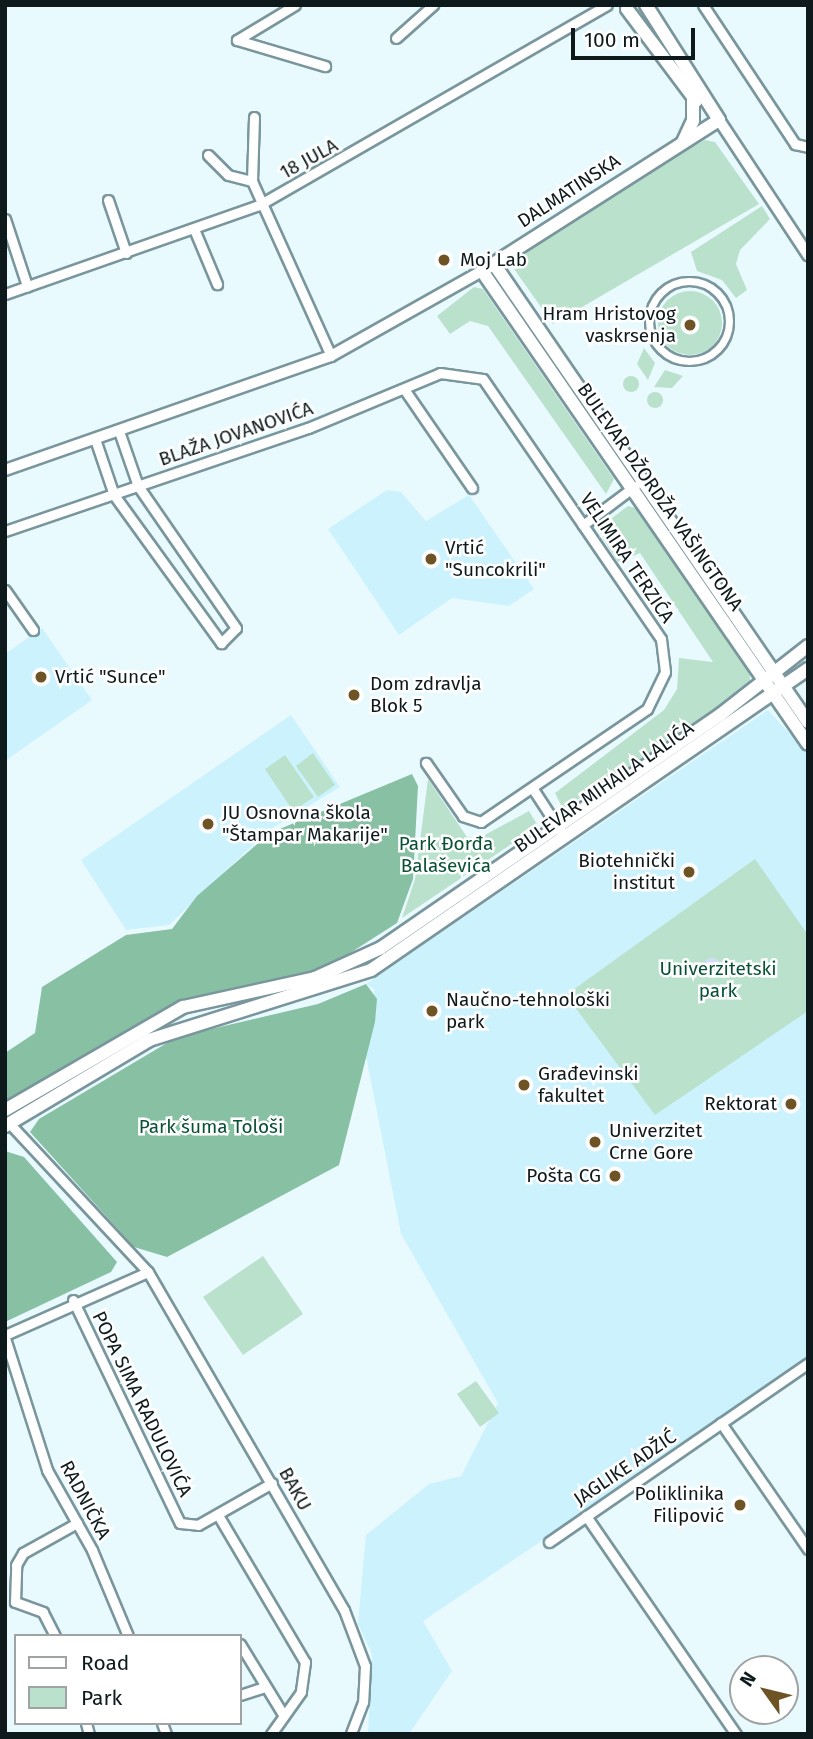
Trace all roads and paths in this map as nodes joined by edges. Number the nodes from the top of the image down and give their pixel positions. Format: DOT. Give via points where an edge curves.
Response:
graph roads {
  1 [pos="295,5"];
  2 [pos="433,5"];
  3 [pos="607,5"];
  4 [pos="646,5"];
  5 [pos="703,5"];
  6 [pos="628,6"];
  7 [pos="396,38"];
  8 [pos="325,66"];
  9 [pos="693,96"];
  10 [pos="254,117"];
  11 [pos="719,126"];
  12 [pos="681,145"];
  13 [pos="808,147"];
  14 [pos="208,155"];
  15 [pos="253,181"];
  16 [pos="108,200"];
  17 [pos="259,205"];
  18 [pos="5,219"];
  19 [pos="194,229"];
  20 [pos="807,251"];
  21 [pos="126,253"];
  22 [pos="494,264"];
  23 [pos="482,271"];
  24 [pos="218,284"];
  25 [pos="27,286"];
  26 [pos="5,294"];
  27 [pos="667,354"];
  28 [pos="331,356"];
  29 [pos="476,376"];
  30 [pos="404,389"];
  31 [pos="119,431"];
  32 [pos="95,439"];
  33 [pos="5,470"];
  34 [pos="642,481"];
  35 [pos="138,486"];
  36 [pos="472,488"];
  37 [pos="630,489"];
  38 [pos="114,495"];
  39 [pos="583,524"];
  40 [pos="5,531"];
  41 [pos="5,590"];
  42 [pos="33,630"];
  43 [pos="808,646"];
  44 [pos="808,669"];
  45 [pos="767,675"];
  46 [pos="777,689"];
  47 [pos="808,722"];
  48 [pos="808,744"];
  49 [pos="426,763"];
  50 [pos="533,789"];
  51 [pos="557,825"];
  52 [pos="566,839"];
  53 [pos="5,1110"];
  54 [pos="7,1123"];
  55 [pos="148,1272"];
  56 [pos="73,1300"];
  57 [pos="5,1336"];
  58 [pos="808,1363"];
  59 [pos="721,1423"];
  60 [pos="271,1483"];
  61 [pos="218,1515"];
  62 [pos="586,1516"];
  63 [pos="77,1523"];
  64 [pos="549,1542"];
  65 [pos="808,1549"];
  66 [pos="54,1634"];
  67 [pos="127,1634"];
  68 [pos="242,1652"];
  69 [pos="262,1688"];
  70 [pos="242,1694"];
  71 [pos="284,1716"];
  72 [pos="271,1734"];
  73 [pos="352,1734"];
  74 [pos="736,1734"];
  1 -- 8 [label="street" via="236,40"];
  2 -- 7 [label="street"];
  3 -- 17 [label="street, 18 JULA"];
  4 -- 11 [label="main road"];
  5 -- 13 [label="street" via="795,144"];
  6 -- 9 [label="main road"];
  9 -- 11 [label="main road"];
  9 -- 12 [label="main road" via="693,121"];
  10 -- 15 [label="street"];
  11 -- 12 [label="main road, DALMATINSKA"];
  11 -- 20 [label="street"];
  12 -- 22 [label="main road, DALMATINSKA"];
  14 -- 15 [label="street" via="228,175"];
  15 -- 17 [label="street"];
  16 -- 21 [label="street"];
  17 -- 19 [label="street, 18 JULA"];
  17 -- 28 [label="street"];
  18 -- 25 [label="street"];
  19 -- 21 [label="street, 18 JULA"];
  19 -- 24 [label="street"];
  21 -- 25 [label="street, 18 JULA"];
  22 -- 23 [label="main road, DALMATINSKA"];
  22 -- 34 [label="main road, BULEVAR DŽORDŽA VAŠINGTONA"];
  23 -- 28 [label="street, DALMATINSKA"];
  23 -- 37 [label="main road, BULEVAR DŽORDŽA VAŠINGTONA"];
  25 -- 26 [label="street, 18 JULA"];
  27 -- 27 [label="street" via="696,361 719,348 729,321 713,290 688,282 657,298 650,324"];
  28 -- 31 [label="street, DALMATINSKA"];
  29 -- 30 [label="street, BLAŽA JOVANOVIĆA" via="449,370"];
  29 -- 39 [label="street, VELIMIRA TERZIĆA" via="511,414"];
  30 -- 35 [label="street, BLAŽA JOVANOVIĆA"];
  30 -- 36 [label="street"];
  31 -- 32 [label="street, DALMATINSKA"];
  31 -- 35 [label="street"];
  32 -- 33 [label="street, DALMATINSKA"];
  32 -- 38 [label="street"];
  34 -- 37 [label="street"];
  34 -- 45 [label="main road, BULEVAR DŽORDŽA VAŠINGTONA"];
  35 -- 38 [label="street, BLAŽA JOVANOVIĆA"];
  35 -- 38 [label="street" via="236,628 221,643"];
  37 -- 39 [label="street"];
  37 -- 45 [label="main road, BULEVAR DŽORDŽA VAŠINGTONA"];
  38 -- 40 [label="street, BLAŽA JOVANOVIĆA"];
  39 -- 50 [label="street, VELIMIRA TERZIĆA" via="661,639 663,681 647,709"];
  41 -- 42 [label="street"];
  43 -- 45 [label="main road, BULEVAR MIHAILA LALIĆA"];
  44 -- 46 [label="main road, BULEVAR MIHAILA LALIĆA"];
  45 -- 46 [label="main road, BULEVAR DŽORDŽA VAŠINGTONA"];
  45 -- 51 [label="main road, BULEVAR MIHAILA LALIĆA" via="720,715"];
  46 -- 47 [label="main road, BULEVAR DŽORDŽA VAŠINGTONA"];
  46 -- 48 [label="main road, BULEVAR DŽORDŽA VAŠINGTONA"];
  46 -- 52 [label="main road, BULEVAR MIHAILA LALIĆA"];
  49 -- 50 [label="street, VELIMIRA TERZIĆA" via="470,821 490,818"];
  50 -- 51 [label="street"];
  51 -- 52 [label="street"];
  51 -- 53 [label="main road, BULEVAR MIHAILA LALIĆA" via="364,958 315,978 183,1007"];
  52 -- 54 [label="main road, BULEVAR MIHAILA LALIĆA" via="371,970 149,1040"];
  54 -- 55 [label="street, BAKU"];
  55 -- 56 [label="street"];
  55 -- 60 [label="street, BAKU"];
  56 -- 57 [label="street"];
  56 -- 61 [label="street, POPA SIMA RADULOVIĆA" via="180,1523 192,1527"];
  57 -- 63 [label="street, RADNIČKA" via="47,1470"];
  58 -- 59 [label="street, JAGLIKE ADŽIĆ"];
  59 -- 62 [label="street, JAGLIKE ADŽIĆ"];
  59 -- 65 [label="street"];
  60 -- 61 [label="street, POPA SIMA RADULOVIĆA"];
  60 -- 73 [label="street, BAKU" via="363,1649 365,1695"];
  61 -- 71 [label="street" via="304,1662 301,1692"];
  62 -- 64 [label="street, JAGLIKE ADŽIĆ"];
  62 -- 74 [label="street"];
  63 -- 66 [label="street" via="23,1553 16,1565 15,1602 46,1614"];
  63 -- 67 [label="street, RADNIČKA"];
  68 -- 69 [label="street"];
  69 -- 70 [label="street"];
  69 -- 71 [label="street"];
  71 -- 72 [label="street"];
}
